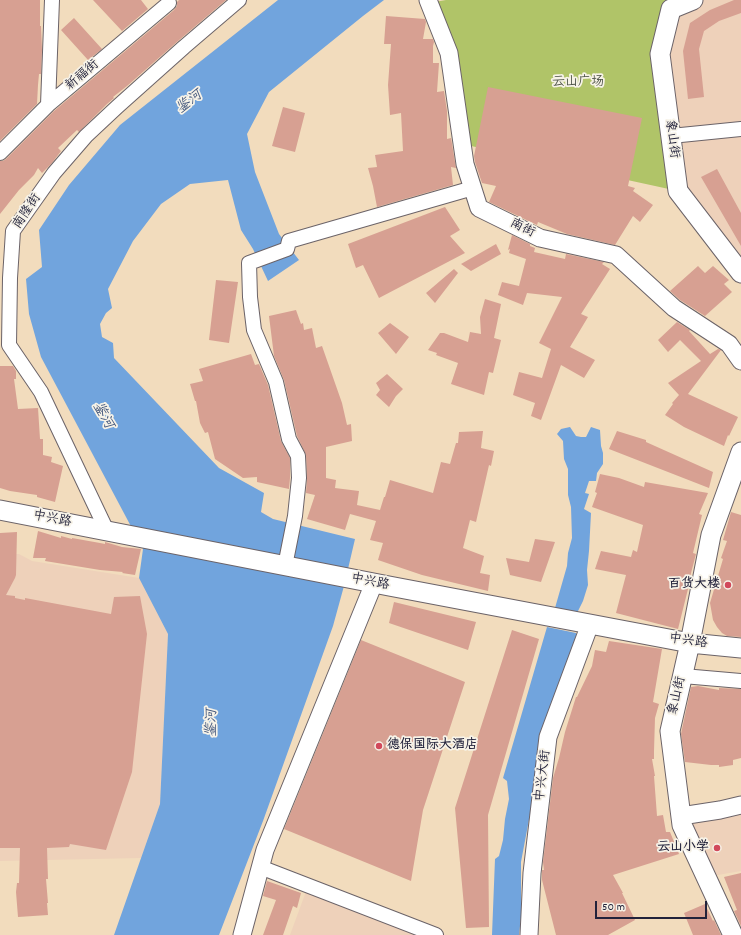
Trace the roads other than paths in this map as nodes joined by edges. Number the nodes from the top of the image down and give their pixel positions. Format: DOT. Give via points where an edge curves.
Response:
graph roads {
  1 [pos="52,0"];
  2 [pos="239,0"];
  3 [pos="428,0"];
  4 [pos="693,0"];
  5 [pos="169,4"];
  6 [pos="48,105"];
  7 [pos="741,129"];
  8 [pos="671,136"];
  9 [pos="0,153"];
  10 [pos="473,188"];
  11 [pos="741,273"];
  12 [pos="741,361"];
  13 [pos="741,452"];
  14 [pos="0,510"];
  15 [pos="107,531"];
  16 [pos="285,566"];
  17 [pos="374,584"];
  18 [pos="590,624"];
  19 [pos="690,643"];
  20 [pos="741,648"];
  21 [pos="683,676"];
  22 [pos="741,682"];
  23 [pos="741,805"];
  24 [pos="681,816"];
  25 [pos="260,867"];
  26 [pos="242,935"];
  27 [pos="436,935"];
  28 [pos="529,935"];
  29 [pos="733,935"];
  1 -- 6 [label="street"];
  2 -- 15 [label="street, 南隆街" via="86,136 54,173 13,231 10,345 41,392"];
  3 -- 10 [label="street, 南街" via="449,53 465,164"];
  4 -- 8 [label="main road, 象山街" via="671,9 660,54"];
  5 -- 6 [label="street, 新福街"];
  6 -- 9 [label="street, 新福街"];
  7 -- 8 [label="street"];
  8 -- 11 [label="main road, 象山街" via="678,191"];
  10 -- 12 [label="street, 南街" via="479,208 540,238 616,255 674,308 729,344"];
  10 -- 16 [label="street" via="289,241 287,249 249,264 254,330 276,382 289,439 298,456 299,478 295,516"];
  13 -- 19 [label="main road, 象山街" via="711,535"];
  14 -- 15 [label="main road, 中兴路"];
  15 -- 16 [label="main road, 中兴路"];
  16 -- 17 [label="main road, 中兴路"];
  17 -- 18 [label="main road, 中兴路"];
  17 -- 25 [label="street"];
  18 -- 19 [label="main road, 中兴路"];
  18 -- 28 [label="street, 中兴大街" via="548,737 532,873"];
  19 -- 20 [label="main road, 中兴路"];
  19 -- 21 [label="main road, 象山街"];
  21 -- 22 [label="street"];
  21 -- 24 [label="main road, 象山街" via="670,731"];
  23 -- 24 [label="street"];
  24 -- 29 [label="main road, 象山街" via="682,825"];
  25 -- 26 [label="street"];
  25 -- 27 [label="street"];
}
